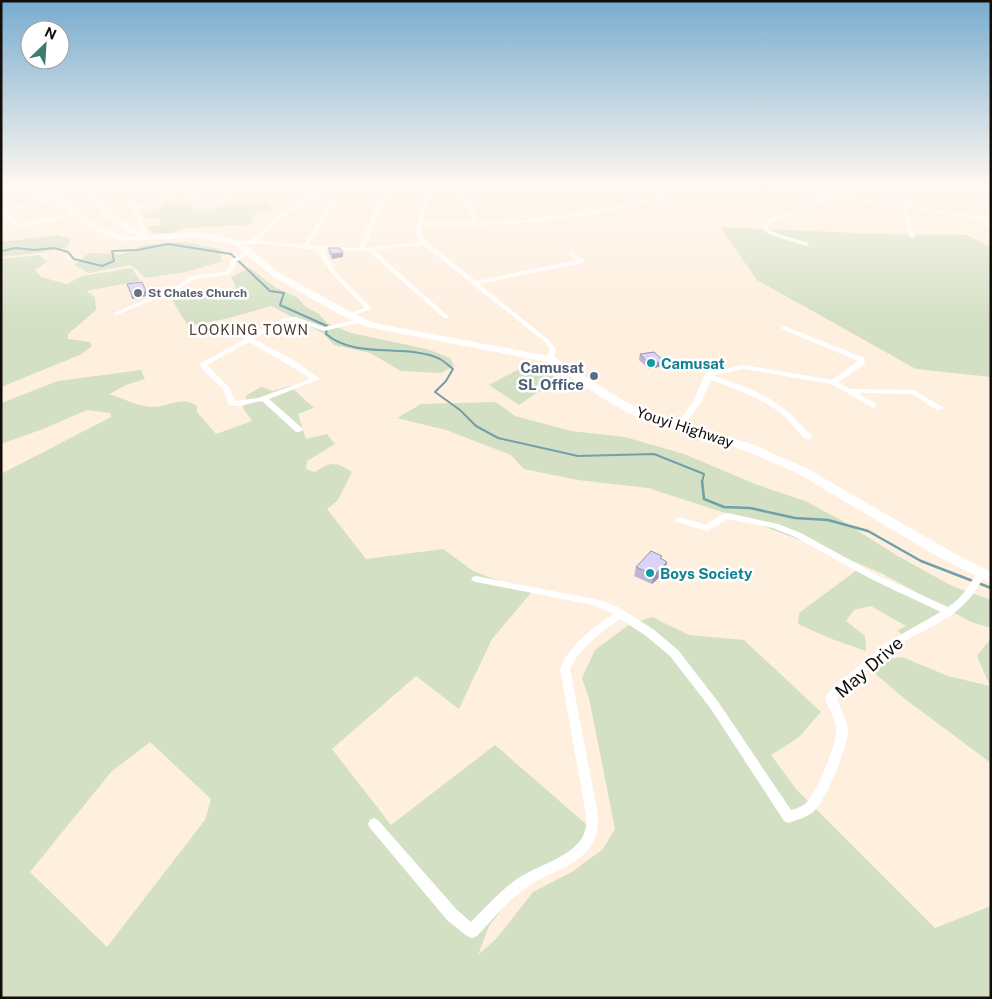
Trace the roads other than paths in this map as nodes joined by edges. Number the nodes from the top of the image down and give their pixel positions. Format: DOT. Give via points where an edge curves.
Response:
graph roads {
  1 [pos="102,231"];
  2 [pos="131,231"];
  3 [pos="144,231"];
  4 [pos="266,231"];
  5 [pos="317,231"];
  6 [pos="369,231"];
  7 [pos="418,231"];
  8 [pos="768,231"];
  9 [pos="911,231"];
  10 [pos="912,236"];
  11 [pos="144,237"];
  12 [pos="423,243"];
  13 [pos="806,244"];
  14 [pos="305,246"];
  15 [pos="319,248"];
  16 [pos="360,248"];
  17 [pos="368,248"];
  18 [pos="248,250"];
  19 [pos="572,254"];
  20 [pos="233,261"];
  21 [pos="474,283"];
  22 [pos="117,312"];
  23 [pos="348,315"];
  24 [pos="446,317"];
  25 [pos="360,321"];
  26 [pos="784,328"];
  27 [pos="248,338"];
  28 [pos="550,359"];
  29 [pos="708,376"];
  30 [pos="833,382"];
  31 [pos="850,391"];
  32 [pos="263,398"];
  33 [pos="872,405"];
  34 [pos="940,408"];
  35 [pos="678,427"];
  36 [pos="300,430"];
  37 [pos="808,437"];
  38 [pos="680,520"];
  39 [pos="983,577"];
  40 [pos="476,579"];
  41 [pos="949,612"];
  42 [pos="620,614"];
  43 [pos="374,824"];
  1 -- 11 [label="main road, Youyi Highway" via="120,239"];
  2 -- 11 [label="main road"];
  3 -- 11 [label="street"];
  4 -- 18 [label="street"];
  5 -- 14 [label="street"];
  6 -- 16 [label="street"];
  7 -- 12 [label="street"];
  8 -- 13 [label="street"];
  9 -- 10 [label="street"];
  11 -- 18 [label="main road, Youyi Highway" via="204,236 237,243"];
  12 -- 17 [label="street"];
  12 -- 21 [label="street"];
  14 -- 15 [label="street"];
  14 -- 18 [label="street"];
  15 -- 16 [label="street"];
  15 -- 23 [label="street" via="323,259 369,309"];
  16 -- 17 [label="street"];
  17 -- 24 [label="street"];
  18 -- 20 [label="street"];
  18 -- 23 [label="main road, Youyi Highway" via="275,274"];
  19 -- 21 [label="street" via="582,261"];
  20 -- 22 [label="street" via="226,274 193,277 172,290"];
  21 -- 28 [label="street" via="547,341 553,349"];
  23 -- 25 [label="main road, Youyi Highway"];
  25 -- 27 [label="street" via="324,329 289,318"];
  25 -- 28 [label="main road, Youyi Highway" via="397,332"];
  26 -- 30 [label="street" via="862,359"];
  27 -- 32 [label="street" via="207,361 204,366 224,383 234,404"];
  27 -- 32 [label="street" via="316,379"];
  28 -- 35 [label="main road, Youyi Highway" via="625,407"];
  29 -- 30 [label="street" via="713,372 744,367"];
  29 -- 35 [label="street" via="697,402"];
  29 -- 37 [label="street" via="770,402"];
  30 -- 31 [label="street"];
  31 -- 33 [label="street"];
  31 -- 34 [label="street" via="914,392"];
  32 -- 36 [label="street"];
  35 -- 39 [label="main road, Youyi Highway" via="781,460"];
  38 -- 41 [label="street" via="707,528 728,516 786,530"];
  39 -- 41 [label="street, May Drive"];
  40 -- 42 [label="street" via="595,602"];
  41 -- 42 [label="street, May Drive" via="888,647 834,693 831,698 842,731 836,754 814,802 804,811 788,817 684,664 649,632"];
  42 -- 43 [label="street" via="577,647 566,669 592,815 592,831 584,845 568,859 525,881 505,896 472,931 452,915"];
}
